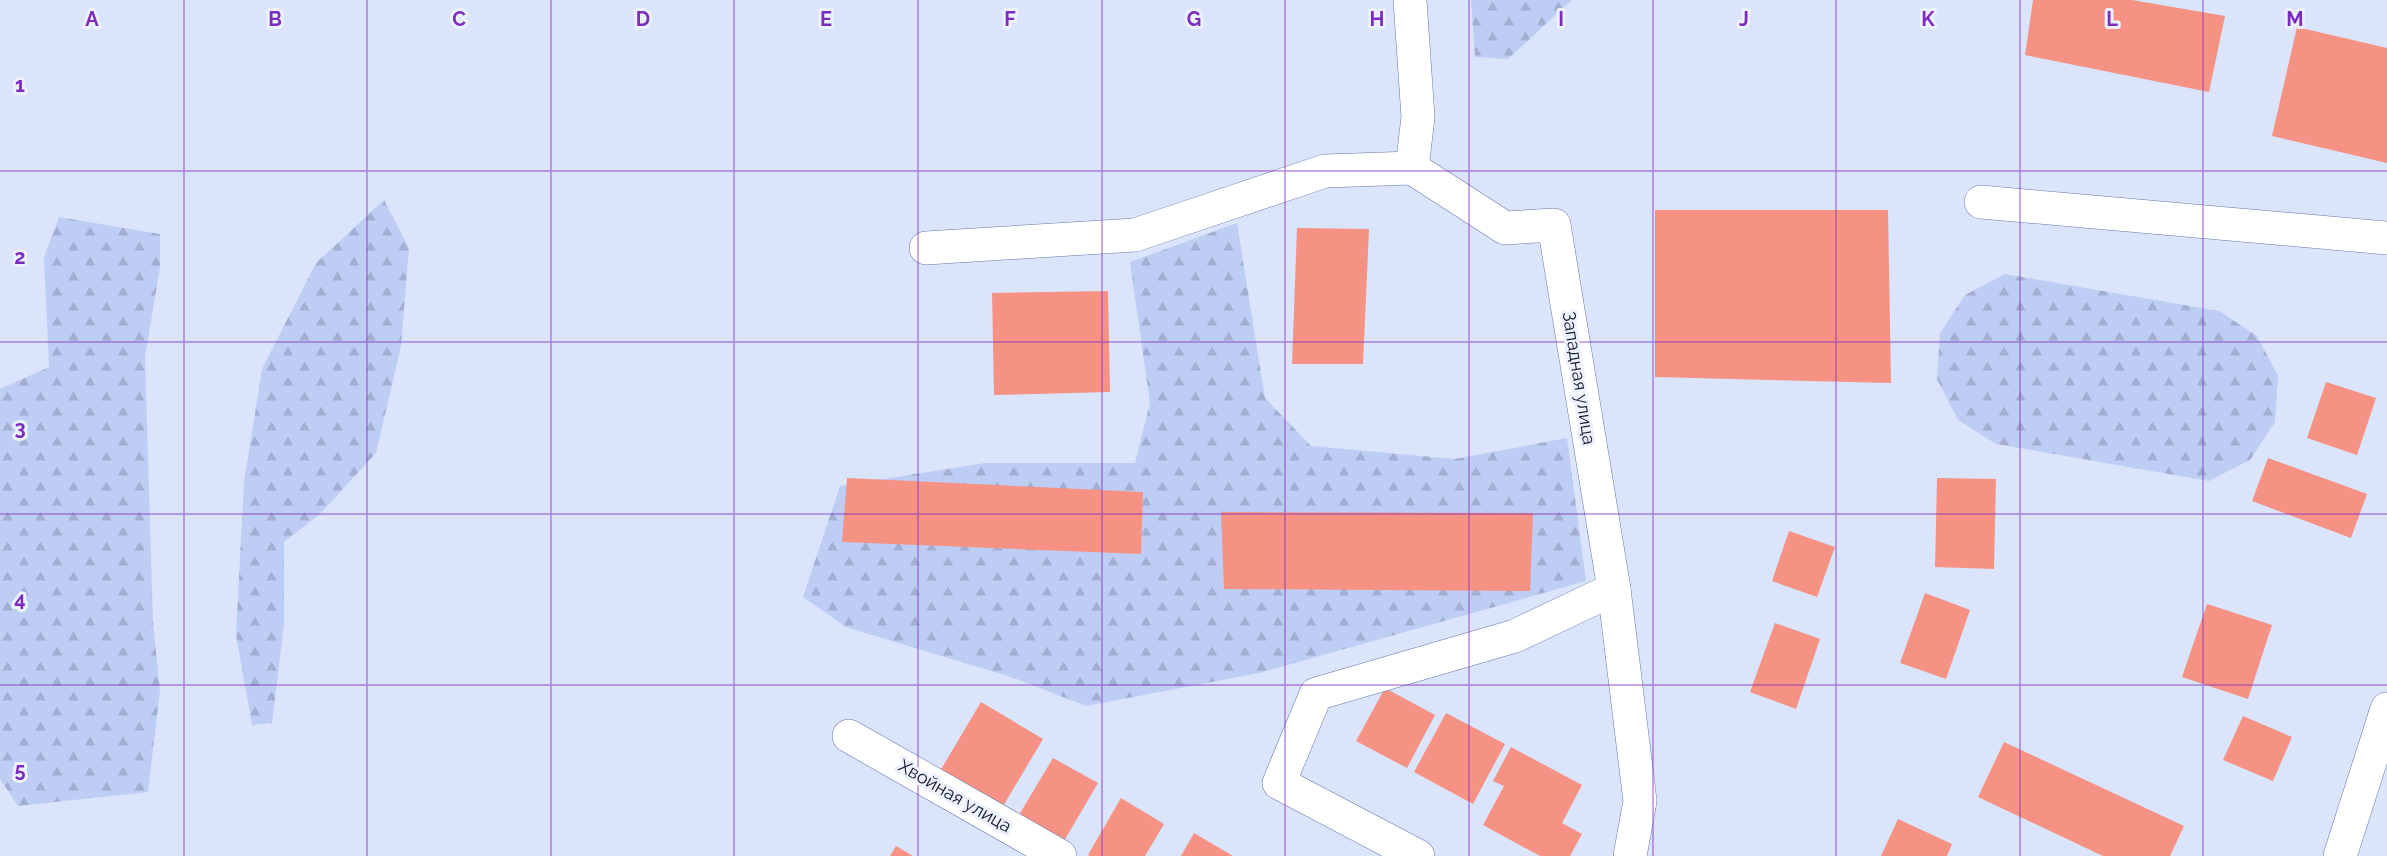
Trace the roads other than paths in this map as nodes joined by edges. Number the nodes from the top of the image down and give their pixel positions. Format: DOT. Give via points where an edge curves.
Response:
graph roads {
  1 [pos="1410,0"];
  2 [pos="1412,168"];
  3 [pos="1982,202"];
  4 [pos="2387,238"];
  5 [pos="926,249"];
  6 [pos="1614,589"];
  7 [pos="2387,709"];
  8 [pos="849,736"];
  9 [pos="2382,748"];
  10 [pos="1060,856"];
  11 [pos="1418,856"];
  12 [pos="1630,856"];
  13 [pos="2340,856"];
  1 -- 2 [label="street" via="1418,117"];
  2 -- 5 [label="street" via="1325,171 1135,235"];
  2 -- 6 [label="street, Западная улица" via="1505,228 1554,225"];
  3 -- 4 [label="street"];
  6 -- 11 [label="street" via="1515,636 1316,694 1278,783"];
  6 -- 12 [label="street, Западная улица" via="1640,801"];
  7 -- 9 [label="street"];
  8 -- 10 [label="street, Хвойная улица"];
  9 -- 13 [label="street"];
}
